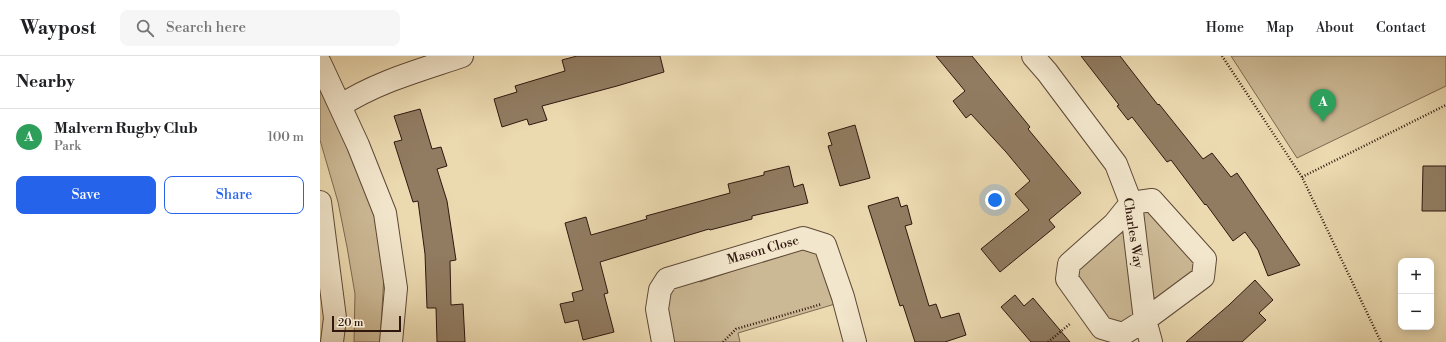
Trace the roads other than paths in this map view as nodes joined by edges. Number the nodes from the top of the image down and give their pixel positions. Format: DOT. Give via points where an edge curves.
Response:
graph roads {
  1 [pos="462,56"];
  2 [pos="1033,56"];
  3 [pos="320,63"];
  4 [pos="340,106"];
  5 [pos="320,202"];
  6 [pos="1130,202"];
  7 [pos="1145,320"];
  8 [pos="332,342"];
  9 [pos="390,342"];
  10 [pos="663,342"];
  11 [pos="855,342"];
  12 [pos="1151,342"];
  1 -- 4 [label="street" via="403,76 356,96"];
  2 -- 6 [label="street, Charles Way" via="1116,164"];
  3 -- 4 [label="street"];
  4 -- 9 [label="street" via="385,213 396,288"];
  5 -- 8 [label="street" via="335,318"];
  6 -- 7 [label="street, Charles Way"];
  6 -- 7 [label="street" via="1152,200 1205,259 1203,277"];
  6 -- 7 [label="street" via="1114,224 1069,264 1067,279 1102,328 1123,334"];
  7 -- 12 [label="street, Charles Way"];
  10 -- 11 [label="street, Mason Close" via="657,309 660,290 667,279 804,238 825,245"];
}
